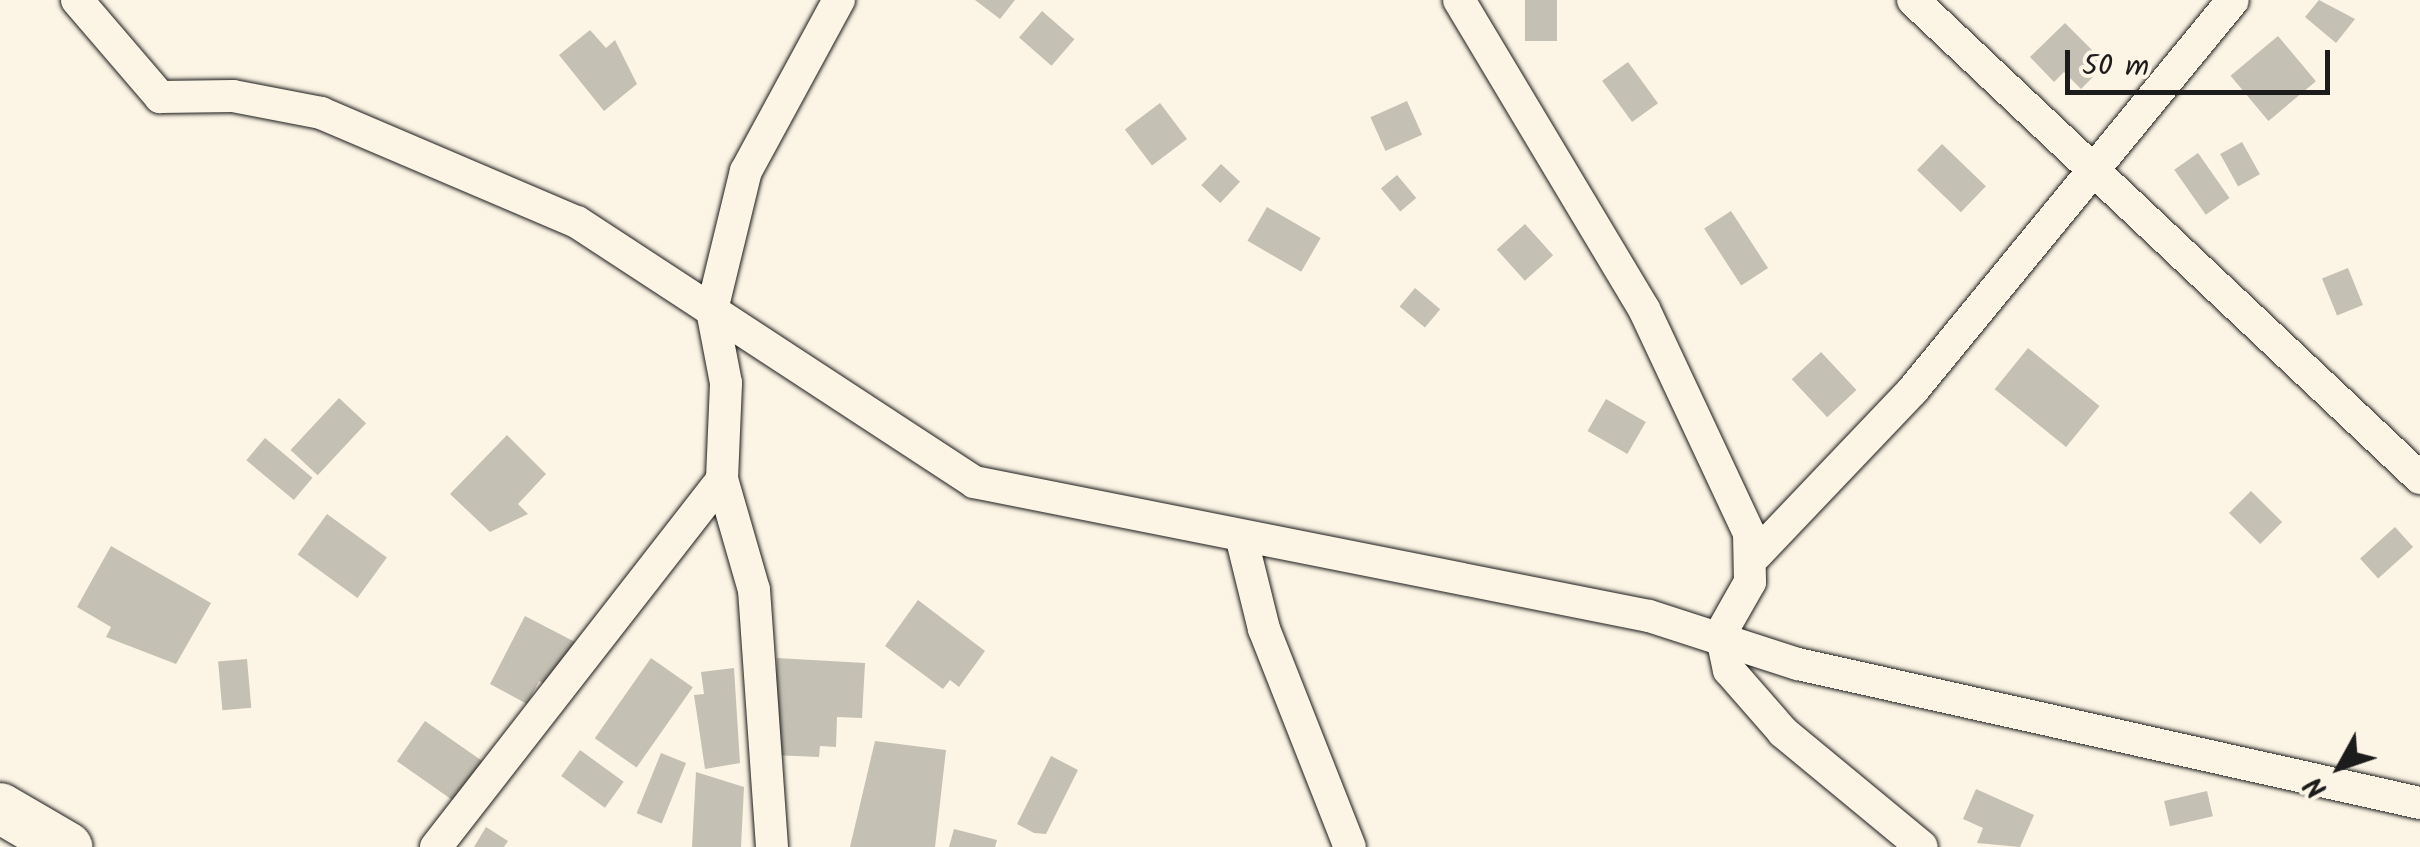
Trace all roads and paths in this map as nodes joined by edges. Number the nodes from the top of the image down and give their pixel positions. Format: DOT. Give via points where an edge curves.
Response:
graph roads {
  1 [pos="77,0"];
  2 [pos="839,0"];
  3 [pos="1459,0"];
  4 [pos="1913,0"];
  5 [pos="2232,0"];
  6 [pos="2090,176"];
  7 [pos="712,310"];
  8 [pos="2420,478"];
  9 [pos="722,480"];
  10 [pos="1242,540"];
  11 [pos="1756,555"];
  12 [pos="1721,633"];
  13 [pos="2420,803"];
  14 [pos="0,808"];
  15 [pos="67,847"];
  16 [pos="436,847"];
  17 [pos="772,847"];
  18 [pos="1350,847"];
  19 [pos="1922,847"];
  1 -- 7 [label="street" via="160,97 233,96 321,113 577,222"];
  2 -- 7 [label="street" via="746,171"];
  3 -- 11 [label="street" via="1644,309"];
  4 -- 6 [label="street"];
  5 -- 6 [label="street"];
  6 -- 8 [label="street"];
  6 -- 11 [label="street" via="1914,390"];
  7 -- 9 [label="street" via="726,383"];
  7 -- 10 [label="street" via="974,482"];
  9 -- 16 [label="street"];
  9 -- 17 [label="street" via="754,590"];
  10 -- 12 [label="street"];
  10 -- 18 [label="street" via="1264,629"];
  11 -- 12 [label="street"];
  12 -- 13 [label="street" via="1798,664"];
  12 -- 19 [label="street" via="1729,670 1748,697"];
  14 -- 15 [label="main road"];
}
